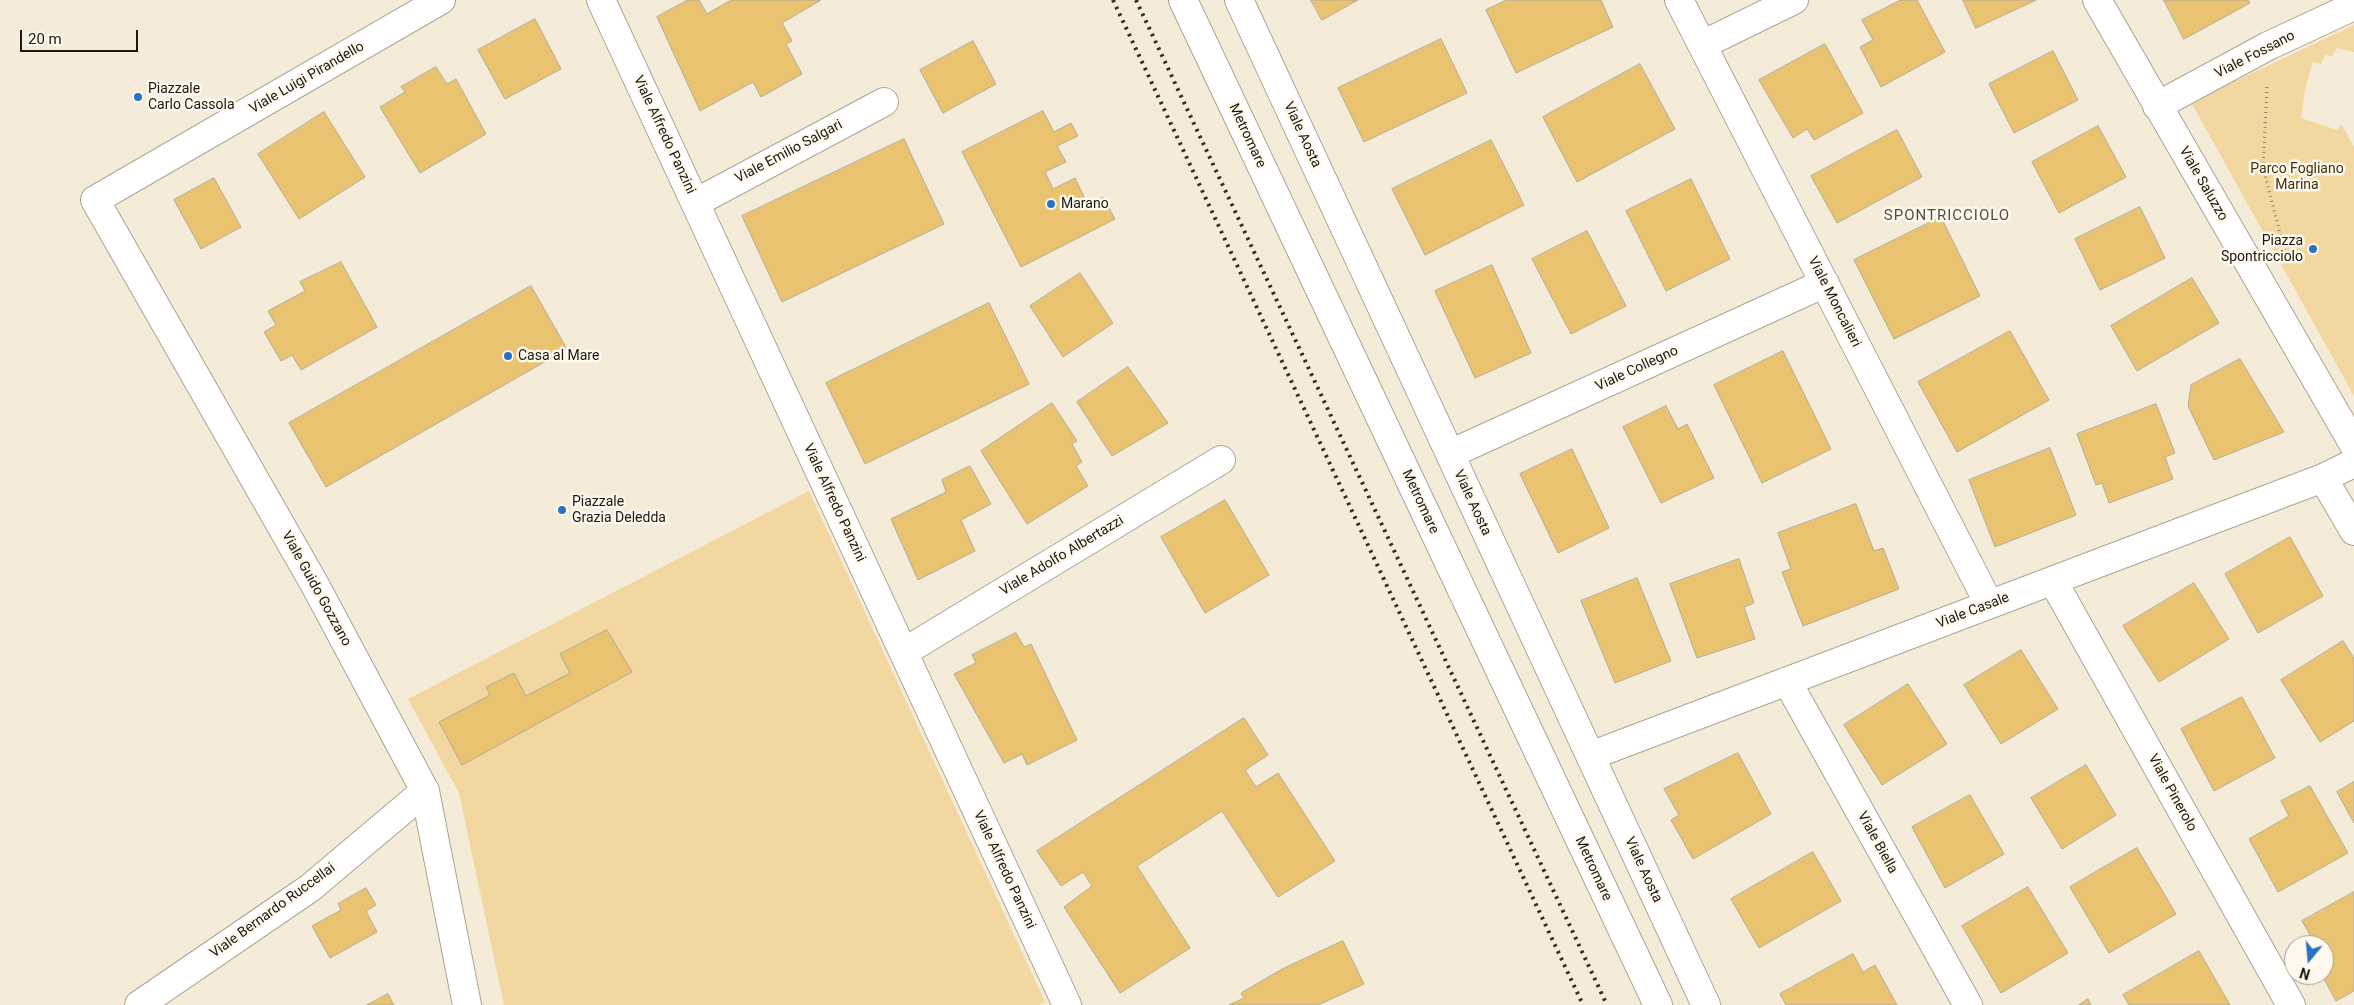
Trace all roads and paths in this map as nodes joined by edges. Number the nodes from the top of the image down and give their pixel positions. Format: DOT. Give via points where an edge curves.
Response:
graph roads {
  1 [pos="441,0"];
  2 [pos="601,0"];
  3 [pos="1183,0"];
  4 [pos="1238,0"];
  5 [pos="1679,0"];
  6 [pos="1794,0"];
  7 [pos="2097,0"];
  8 [pos="2354,6"];
  9 [pos="1702,45"];
  10 [pos="2268,46"];
  11 [pos="884,102"];
  12 [pos="2157,106"];
  13 [pos="95,200"];
  14 [pos="695,202"];
  15 [pos="2287,260"];
  16 [pos="1825,283"];
  17 [pos="2354,445"];
  18 [pos="1450,454"];
  19 [pos="1221,460"];
  20 [pos="2354,463"];
  21 [pos="2323,478"];
  22 [pos="2354,531"];
  23 [pos="2053,581"];
  24 [pos="1989,604"];
  25 [pos="904,652"];
  26 [pos="1787,681"];
  27 [pos="1590,756"];
  28 [pos="425,791"];
  29 [pos="139,1005"];
  30 [pos="467,1005"];
  31 [pos="1067,1005"];
  32 [pos="1658,1005"];
  33 [pos="1706,1005"];
  34 [pos="1968,1005"];
  35 [pos="2290,1005"];
  1 -- 13 [label="street, Viale Luigi Pirandello"];
  2 -- 14 [label="street, Viale Alfredo Panzini"];
  3 -- 32 [label="street, Metromare"];
  4 -- 18 [label="street, Viale Aosta"];
  5 -- 9 [label="street, Viale Moncalieri"];
  6 -- 9 [label="street"];
  7 -- 12 [label="street, Viale Saluzzo"];
  8 -- 10 [label="street, Viale Fossano"];
  9 -- 16 [label="street, Viale Moncalieri"];
  10 -- 12 [label="street, Viale Fossano"];
  10 -- 15 [label="path" via="2263,167"];
  11 -- 14 [label="street, Viale Emilio Salgari"];
  12 -- 17 [label="street, Viale Saluzzo"];
  13 -- 28 [label="street, Viale Guido Gozzano" via="315,584"];
  14 -- 25 [label="street, Viale Alfredo Panzini"];
  16 -- 18 [label="street, Viale Collegno"];
  16 -- 24 [label="street, Viale Moncalieri"];
  18 -- 27 [label="street, Viale Aosta"];
  19 -- 25 [label="street, Viale Adolfo Albertazzi"];
  20 -- 21 [label="street, Viale Casale"];
  21 -- 22 [label="street"];
  21 -- 23 [label="street, Viale Casale"];
  23 -- 24 [label="street, Viale Casale"];
  23 -- 35 [label="street, Viale Pinerolo"];
  24 -- 26 [label="street, Viale Casale"];
  25 -- 31 [label="street, Viale Alfredo Panzini"];
  26 -- 27 [label="street, Viale Casale"];
  26 -- 34 [label="street, Viale Biella"];
  27 -- 33 [label="street, Viale Aosta"];
  28 -- 29 [label="street, Viale Bernardo Ruccellai" via="310,888"];
  28 -- 30 [label="street, Viale Guido Gozzano"];
}
